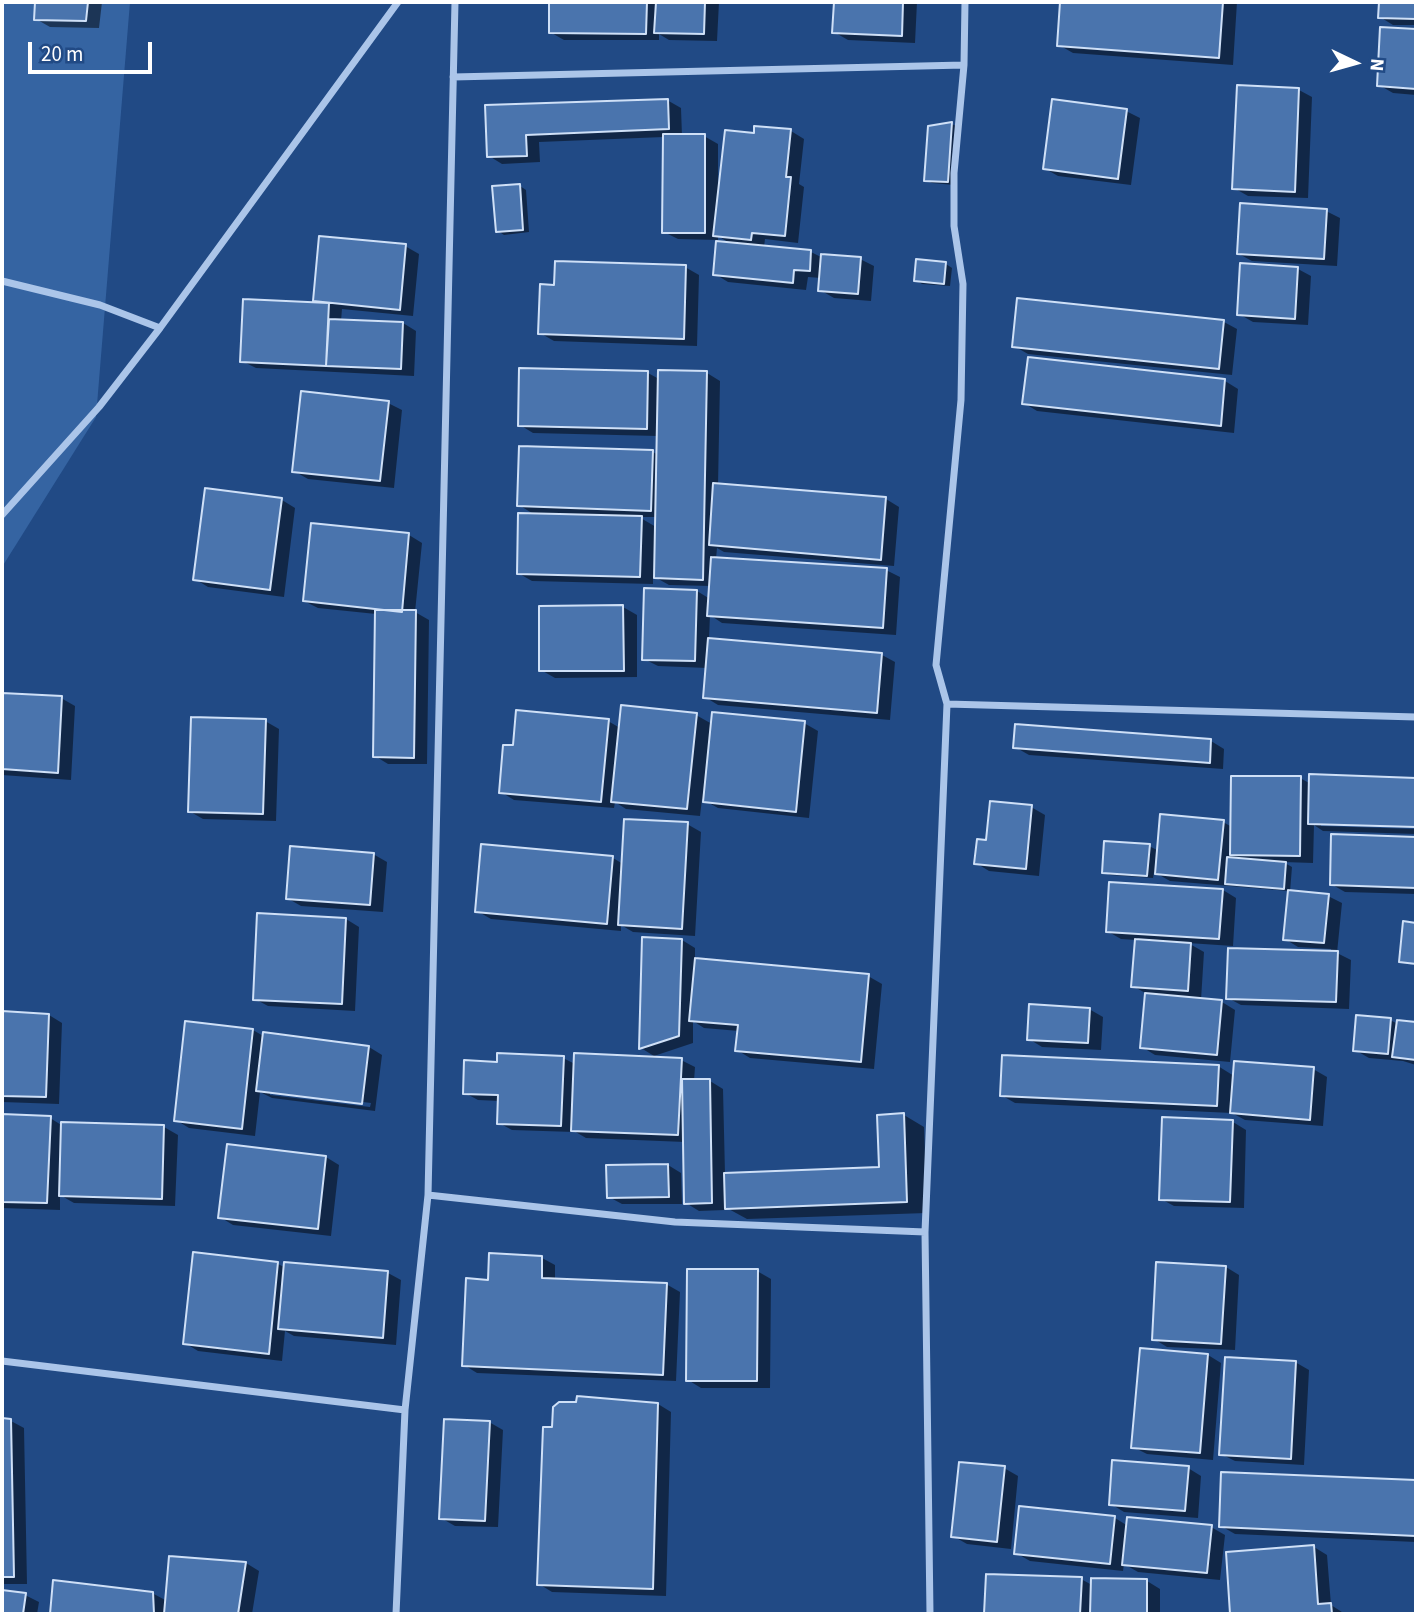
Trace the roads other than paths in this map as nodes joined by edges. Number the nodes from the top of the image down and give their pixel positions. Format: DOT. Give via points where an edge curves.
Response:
graph roads {
  1 [pos="398,2"];
  2 [pos="455,2"];
  3 [pos="965,2"];
  4 [pos="964,65"];
  5 [pos="453,77"];
  6 [pos="2,282"];
  7 [pos="160,328"];
  8 [pos="2,515"];
  9 [pos="947,704"];
  10 [pos="1416,718"];
  11 [pos="428,1195"];
  12 [pos="925,1232"];
  13 [pos="2,1361"];
  14 [pos="405,1410"];
  15 [pos="396,1614"];
  16 [pos="930,1614"];
  1 -- 7 [label="street"];
  2 -- 5 [label="street"];
  3 -- 4 [label="street"];
  4 -- 5 [label="street"];
  4 -- 9 [label="street" via="954,173 954,226 963,284 961,400 936,665"];
  5 -- 11 [label="street"];
  6 -- 7 [label="street" via="100,305"];
  7 -- 8 [label="street" via="99,407"];
  9 -- 10 [label="street"];
  9 -- 12 [label="street"];
  11 -- 12 [label="street" via="675,1222"];
  11 -- 14 [label="street"];
  12 -- 16 [label="street"];
  13 -- 14 [label="street"];
  14 -- 15 [label="street"];
}
